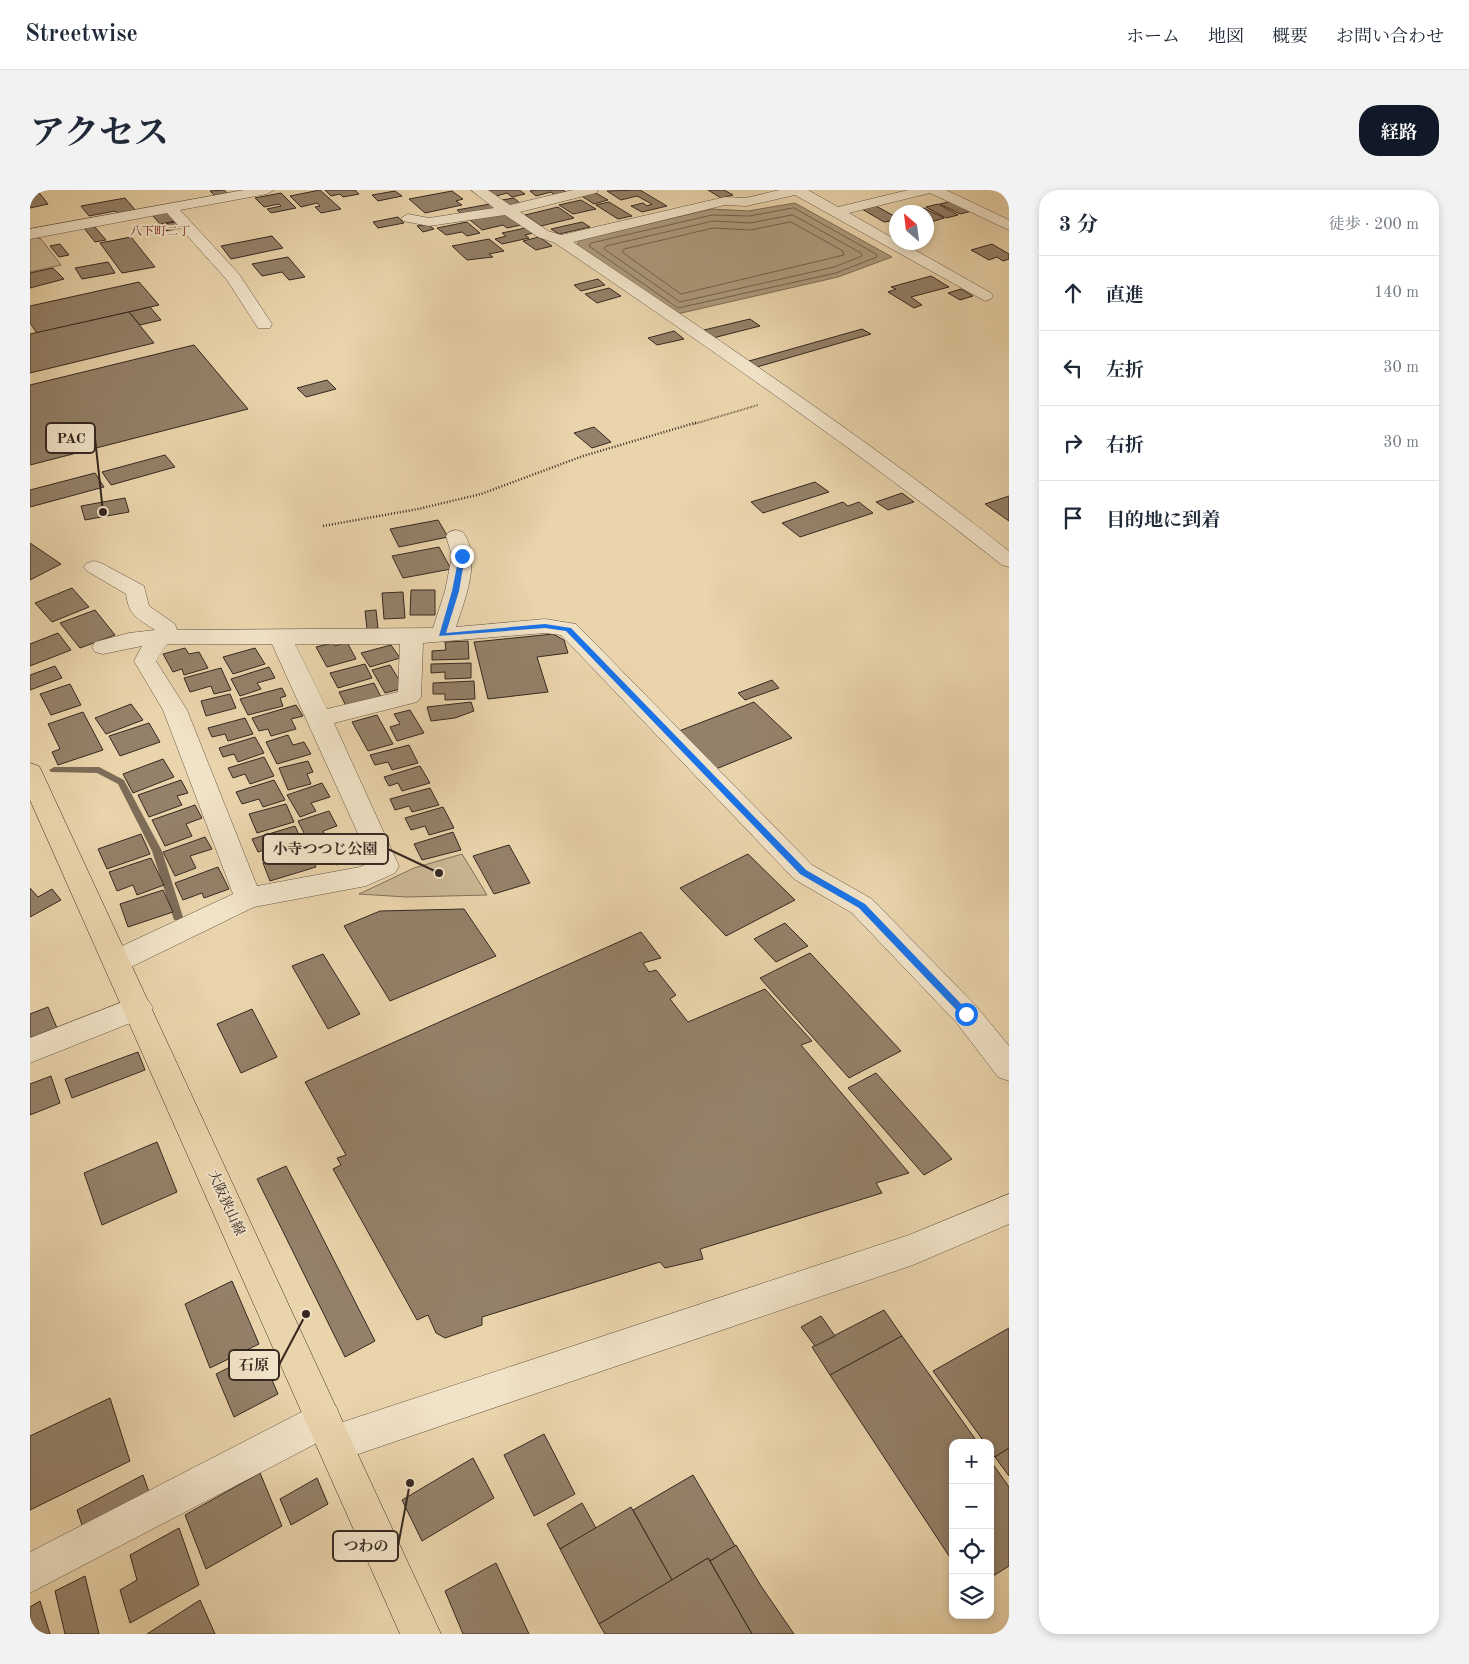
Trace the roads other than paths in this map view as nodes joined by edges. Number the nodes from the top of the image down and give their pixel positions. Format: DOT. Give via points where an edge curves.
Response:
graph roads {
  1 [pos="267,190"];
  2 [pos="478,190"];
  3 [pos="591,190"];
  4 [pos="798,190"];
  5 [pos="926,190"];
  6 [pos="935,190"];
  7 [pos="170,208"];
  8 [pos="508,210"];
  9 [pos="836,212"];
  10 [pos="408,218"];
  11 [pos="1009,226"];
  12 [pos="30,234"];
  13 [pos="560,240"];
  14 [pos="985,296"];
  15 [pos="264,324"];
  16 [pos="456,536"];
  17 [pos="1009,561"];
  18 [pos="94,566"];
  19 [pos="442,635"];
  20 [pos="162,637"];
  21 [pos="280,637"];
  22 [pos="412,637"];
  23 [pos="103,647"];
  24 [pos="320,719"];
  25 [pos="34,791"];
  26 [pos="248,898"];
  27 [pos="117,962"];
  28 [pos="138,1008"];
  29 [pos="30,1050"];
  30 [pos="1009,1068"];
  31 [pos="1009,1209"];
  32 [pos="329,1431"];
  33 [pos="30,1573"];
  34 [pos="421,1634"];
  1 -- 7 [label="street"];
  2 -- 8 [label="street"];
  3 -- 8 [label="street"];
  4 -- 9 [label="street"];
  4 -- 13 [label="street" via="746,202 725,201"];
  5 -- 9 [label="street"];
  6 -- 11 [label="street"];
  7 -- 12 [label="street"];
  7 -- 15 [label="street" via="233,277"];
  8 -- 10 [label="street" via="429,222"];
  8 -- 13 [label="street" via="543,234"];
  9 -- 14 [label="street"];
  13 -- 17 [label="street" via="803,404"];
  16 -- 19 [label="street" via="462,556 456,591"];
  18 -- 20 [label="street" via="136,591 140,609 167,629"];
  19 -- 22 [label="street"];
  19 -- 30 [label="street" via="545,626 568,629 803,872 862,906 966,1014"];
  20 -- 21 [label="street"];
  20 -- 23 [label="street"];
  20 -- 26 [label="street" via="151,646 145,661 175,710"];
  21 -- 22 [label="street"];
  21 -- 24 [label="street"];
  22 -- 24 [label="street" via="409,697"];
  24 -- 26 [label="street" via="386,866 366,876"];
  25 -- 27 [label="main road, 大阪狭山線"];
  26 -- 27 [label="street"];
  27 -- 28 [label="main road, 大阪狭山線"];
  28 -- 29 [label="street"];
  28 -- 32 [label="main road, 大阪狭山線"];
  31 -- 32 [label="street" via="914,1249"];
  32 -- 33 [label="street" via="280,1444"];
  32 -- 34 [label="main road, 大阪狭山線"];
}
